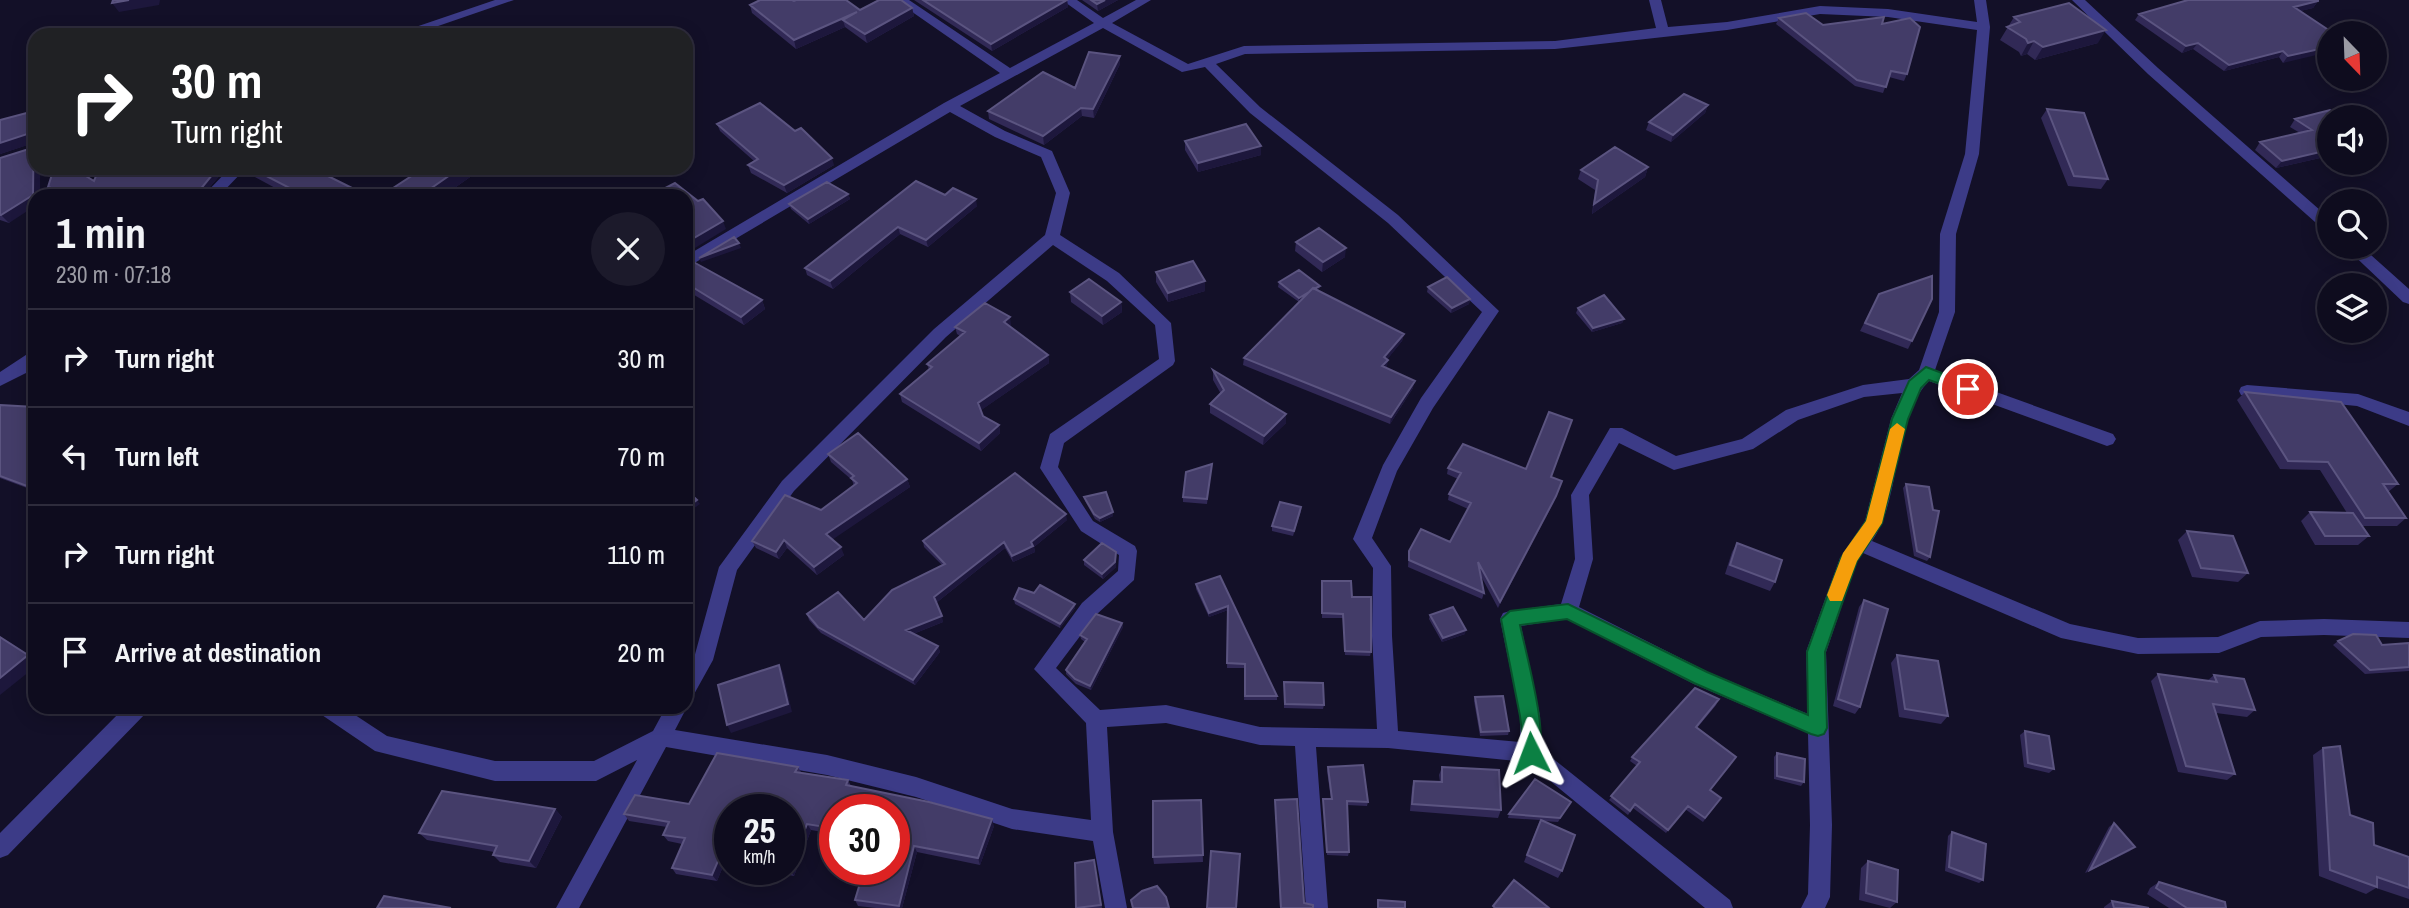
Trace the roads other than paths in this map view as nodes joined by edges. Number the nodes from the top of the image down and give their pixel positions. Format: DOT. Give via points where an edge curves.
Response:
graph roads {
  1 [pos="901,0"];
  2 [pos="1068,0"];
  3 [pos="1145,0"];
  4 [pos="1655,0"];
  5 [pos="1980,0"];
  6 [pos="2078,0"];
  7 [pos="502,3"];
  8 [pos="1101,22"];
  9 [pos="1984,27"];
  10 [pos="422,28"];
  11 [pos="452,28"];
  12 [pos="1663,31"];
  13 [pos="1207,62"];
  14 [pos="1009,73"];
  15 [pos="949,106"];
  16 [pos="232,175"];
  17 [pos="217,189"];
  18 [pos="2317,215"];
  19 [pos="1052,237"];
  20 [pos="693,258"];
  21 [pos="2366,259"];
  22 [pos="2409,298"];
  23 [pos="27,372"];
  24 [pos="1920,379"];
  25 [pos="0,380"];
  26 [pos="2247,391"];
  27 [pos="2409,419"];
  28 [pos="2107,439"];
  29 [pos="1860,544"];
  30 [pos="1568,611"];
  31 [pos="2409,630"];
  32 [pos="693,678"];
  33 [pos="132,714"];
  34 [pos="337,714"];
  35 [pos="673,714"];
  36 [pos="1096,719"];
  37 [pos="1818,728"];
  38 [pos="661,737"];
  39 [pos="1305,737"];
  40 [pos="1388,739"];
  41 [pos="1531,753"];
  42 [pos="1102,832"];
  43 [pos="0,848"];
  44 [pos="567,908"];
  45 [pos="1116,908"];
  46 [pos="1317,908"];
  47 [pos="1722,908"];
  48 [pos="1812,908"];
  1 -- 14 [label="street"];
  2 -- 8 [label="street"];
  3 -- 8 [label="street"];
  4 -- 12 [label="street"];
  5 -- 9 [label="street"];
  6 -- 18 [label="street"];
  7 -- 10 [label="street"];
  7 -- 11 [label="street"];
  8 -- 13 [label="street" via="1187,69"];
  8 -- 14 [label="street"];
  9 -- 12 [label="street" via="1888,13 1821,10"];
  9 -- 24 [label="street" via="1972,154 1948,234 1947,312"];
  12 -- 13 [label="street" via="1555,45 1244,50"];
  13 -- 40 [label="street" via="1255,110 1393,219 1491,310 1427,402 1389,470 1362,539 1382,566"];
  14 -- 15 [label="street"];
  15 -- 19 [label="street" via="1047,154 1063,193"];
  15 -- 20 [label="street"];
  16 -- 17 [label="street"];
  19 -- 32 [label="street" via="940,333 788,486 728,566 703,660"];
  19 -- 36 [label="street" via="1113,277 1163,323 1167,361 1056,439 1049,468 1087,526 1128,551 1127,574 1089,609 1044,668"];
  21 -- 22 [label="street"];
  23 -- 25 [label="street"];
  24 -- 28 [label="street"];
  24 -- 29 [label="street" via="1900,419 1874,523"];
  24 -- 30 [label="street" via="1792,415 1747,444 1674,463 1616,433 1580,495 1584,559"];
  26 -- 27 [label="street" via="2358,400"];
  29 -- 31 [label="street" via="2068,632 2138,646 2218,645 2260,629"];
  29 -- 37 [label="street" via="1849,558 1816,652"];
  30 -- 37 [label="street" via="1701,678"];
  30 -- 41 [label="street" via="1510,619 1530,716"];
  33 -- 43 [label="street"];
  34 -- 38 [label="street" via="382,744 495,771 596,771"];
  35 -- 38 [label="street"];
  36 -- 39 [label="street" via="1166,713 1260,736"];
  36 -- 42 [label="street"];
  37 -- 48 [label="street" via="1819,897"];
  38 -- 42 [label="street" via="827,765 916,787 1012,820"];
  38 -- 44 [label="street"];
  39 -- 40 [label="street"];
  39 -- 46 [label="street"];
  40 -- 41 [label="street"];
  41 -- 47 [label="street"];
  42 -- 45 [label="street"];
}
